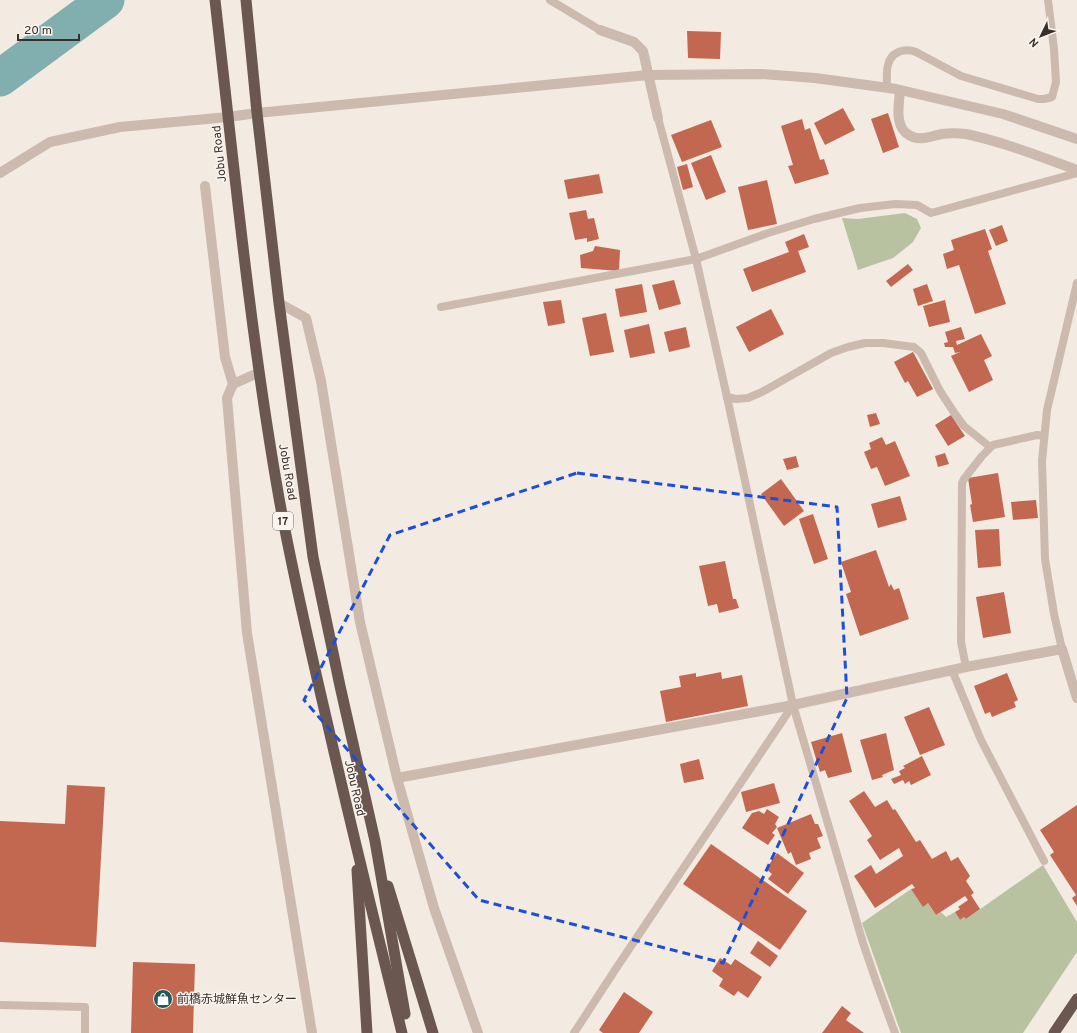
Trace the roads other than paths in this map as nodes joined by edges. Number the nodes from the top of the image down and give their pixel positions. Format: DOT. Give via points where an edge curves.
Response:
graph roads {
  1 [pos="215,0"];
  2 [pos="246,0"];
  3 [pos="550,0"];
  4 [pos="1048,0"];
  5 [pos="600,30"];
  6 [pos="648,75"];
  7 [pos="887,88"];
  8 [pos="900,90"];
  9 [pos="257,113"];
  10 [pos="228,117"];
  11 [pos="658,118"];
  12 [pos="1077,139"];
  13 [pos="1077,171"];
  14 [pos="0,173"];
  15 [pos="205,186"];
  16 [pos="696,259"];
  17 [pos="1077,283"];
  18 [pos="279,303"];
  19 [pos="441,307"];
  20 [pos="258,373"];
  21 [pos="234,384"];
  22 [pos="727,397"];
  23 [pos="1044,436"];
  24 [pos="990,447"];
  25 [pos="1062,649"];
  26 [pos="966,667"];
  27 [pos="952,670"];
  28 [pos="1077,698"];
  29 [pos="793,705"];
  30 [pos="397,778"];
  31 [pos="375,841"];
  32 [pos="356,845"];
  33 [pos="1044,861"];
  34 [pos="1077,999"];
  35 [pos="0,1005"];
  36 [pos="85,1033"];
  37 [pos="312,1033"];
  38 [pos="367,1033"];
  39 [pos="402,1033"];
  40 [pos="408,1033"];
  41 [pos="433,1033"];
  42 [pos="478,1033"];
  43 [pos="574,1033"];
  44 [pos="895,1033"];
  45 [pos="1054,1033"];
  1 -- 10 [label="highway, Jobu Road / 17"];
  2 -- 9 [label="highway, Jobu Road / 17"];
  3 -- 5 [label="lane"];
  4 -- 7 [label="lane" via="1056,82 1052,97 1038,99 961,76 908,49 900,50 889,61"];
  5 -- 6 [label="street" via="634,42 643,51"];
  6 -- 7 [label="street" via="761,74"];
  6 -- 9 [label="street"];
  6 -- 11 [label="street"];
  7 -- 8 [label="street"];
  8 -- 12 [label="street" via="1003,114"];
  8 -- 13 [label="street" via="900,122 908,135 928,138 942,134 965,134 1008,146"];
  9 -- 10 [label="street"];
  9 -- 18 [label="highway, Jobu Road / 17"];
  10 -- 14 [label="street" via="120,126 50,142"];
  10 -- 20 [label="highway, Jobu Road / 17"];
  11 -- 16 [label="lane"];
  13 -- 16 [label="lane" via="931,213 918,205 895,204 860,208 768,233"];
  15 -- 21 [label="street" via="225,357"];
  16 -- 19 [label="lane"];
  16 -- 22 [label="lane"];
  17 -- 23 [label="lane" via="1054,380"];
  18 -- 30 [label="street" via="306,318 321,381 360,622"];
  18 -- 31 [label="highway, Jobu Road / 17" via="313,557"];
  20 -- 21 [label="street"];
  20 -- 32 [label="highway, Jobu Road / 17" via="303,622"];
  21 -- 37 [label="street" via="227,398 247,633"];
  22 -- 24 [label="lane" via="748,398 831,353 848,347 865,343 883,343 914,347 921,353 940,391 964,426"];
  22 -- 29 [label="lane"];
  23 -- 24 [label="lane" via="1006,441"];
  23 -- 25 [label="lane" via="1042,467 1045,559"];
  24 -- 26 [label="lane" via="962,483 961,642"];
  25 -- 26 [label="street"];
  25 -- 28 [label="street"];
  26 -- 27 [label="street"];
  27 -- 29 [label="street"];
  27 -- 33 [label="lane" via="980,740"];
  29 -- 30 [label="street"];
  29 -- 43 [label="lane"];
  29 -- 44 [label="lane" via="863,943"];
  30 -- 42 [label="street" via="434,908"];
  31 -- 40 [label="highway, Jobu Road / 17"];
  31 -- 41 [label="highway"];
  32 -- 38 [label="highway"];
  32 -- 39 [label="highway, Jobu Road / 17"];
  34 -- 45 [label="highway"];
  35 -- 36 [label="lane" via="85,1007"];
}
